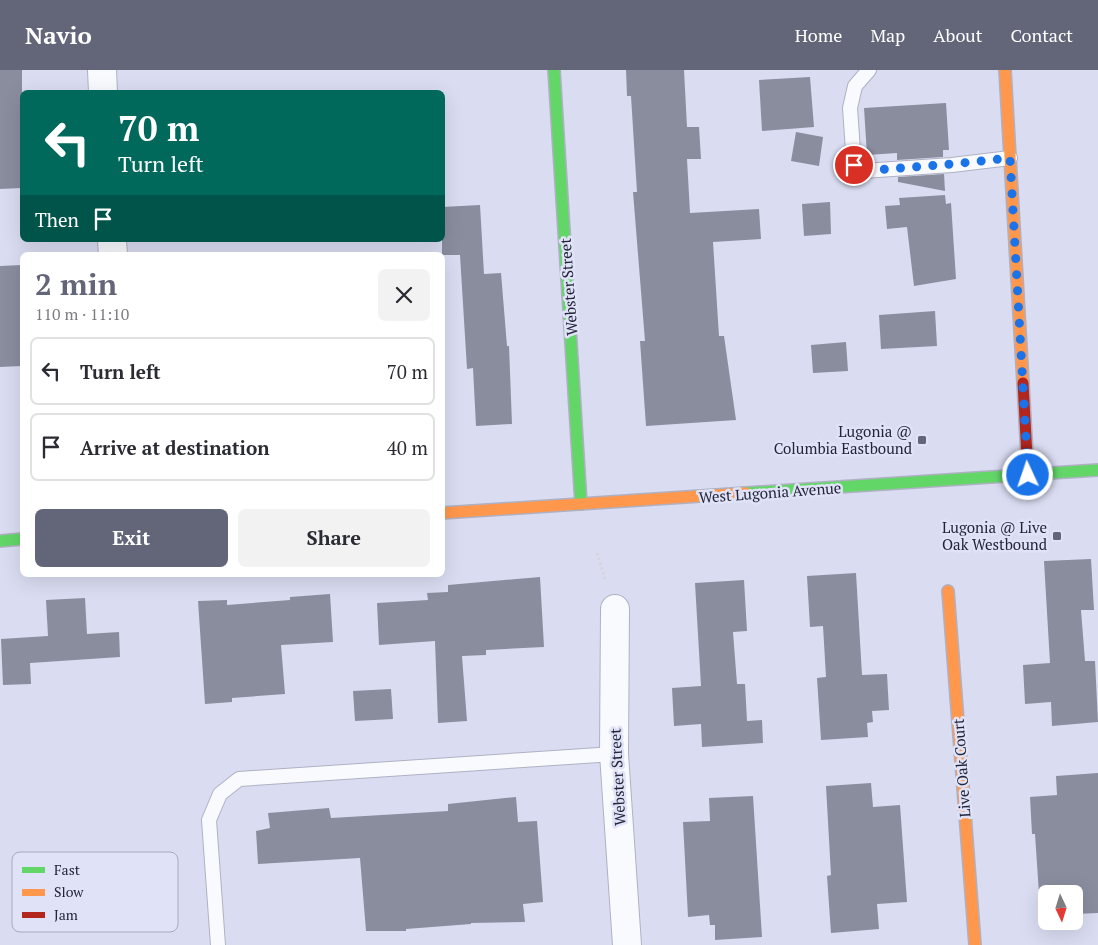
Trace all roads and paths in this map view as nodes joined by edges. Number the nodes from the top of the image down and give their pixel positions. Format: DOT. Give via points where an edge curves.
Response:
graph roads {
  1 [pos="102,70"];
  2 [pos="554,70"];
  3 [pos="869,70"];
  4 [pos="1005,70"];
  5 [pos="103,90"];
  6 [pos="1010,158"];
  7 [pos="1098,470"];
  8 [pos="1028,475"];
  9 [pos="581,504"];
  10 [pos="445,513"];
  11 [pos="20,539"];
  12 [pos="0,541"];
  13 [pos="948,591"];
  14 [pos="615,609"];
  15 [pos="614,754"];
  16 [pos="218,945"];
  17 [pos="626,945"];
  18 [pos="975,945"];
  1 -- 5 [label="street"];
  2 -- 9 [label="street, Webster Street"];
  3 -- 6 [label="lane" via="854,86 850,108 854,165 862,171"];
  4 -- 6 [label="street"];
  6 -- 8 [label="street"];
  7 -- 8 [label="street, West Lugonia Avenue"];
  8 -- 9 [label="street, West Lugonia Avenue"];
  9 -- 10 [label="street, West Lugonia Avenue"];
  11 -- 12 [label="street"];
  13 -- 18 [label="street, Live Oak Court"];
  14 -- 15 [label="street, Webster Street"];
  15 -- 16 [label="lane" via="239,779 220,794 210,820"];
  15 -- 17 [label="street, Webster Street"];
}
